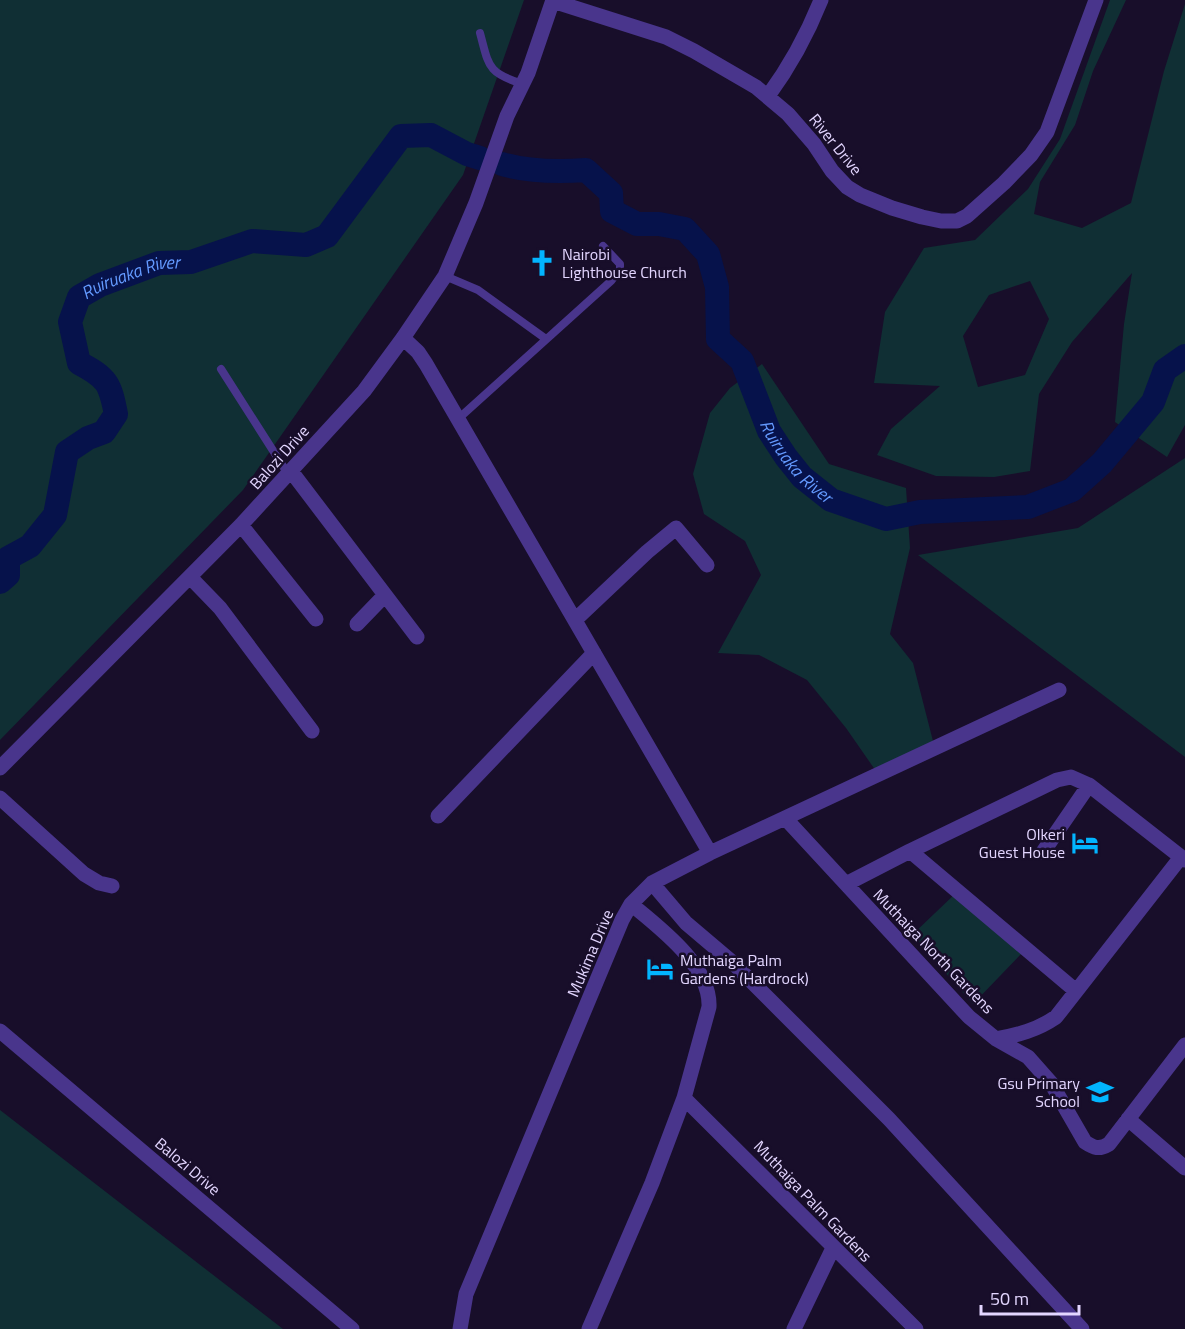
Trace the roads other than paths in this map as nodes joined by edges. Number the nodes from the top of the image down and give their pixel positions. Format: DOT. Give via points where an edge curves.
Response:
graph roads {
  1 [pos="820,0"];
  2 [pos="1096,0"];
  3 [pos="553,1"];
  4 [pos="480,33"];
  5 [pos="523,84"];
  6 [pos="768,96"];
  7 [pos="603,246"];
  8 [pos="444,276"];
  9 [pos="403,338"];
  10 [pos="546,339"];
  11 [pos="221,369"];
  12 [pos="458,419"];
  13 [pos="290,472"];
  14 [pos="241,525"];
  15 [pos="707,564"];
  16 [pos="190,577"];
  17 [pos="385,595"];
  18 [pos="316,619"];
  19 [pos="575,620"];
  20 [pos="357,624"];
  21 [pos="417,637"];
  22 [pos="594,653"];
  23 [pos="1059,690"];
  24 [pos="312,730"];
  25 [pos="0,768"];
  26 [pos="1089,785"];
  27 [pos="0,798"];
  28 [pos="438,816"];
  29 [pos="785,818"];
  30 [pos="910,851"];
  31 [pos="1043,852"];
  32 [pos="710,853"];
  33 [pos="1183,858"];
  34 [pos="652,883"];
  35 [pos="846,884"];
  36 [pos="112,886"];
  37 [pos="632,903"];
  38 [pos="1076,991"];
  39 [pos="0,1031"];
  40 [pos="996,1039"];
  41 [pos="1185,1045"];
  42 [pos="684,1098"];
  43 [pos="1128,1119"];
  44 [pos="1185,1168"];
  45 [pos="833,1248"];
  46 [pos="352,1329"];
  47 [pos="460,1329"];
  48 [pos="589,1329"];
  49 [pos="794,1329"];
  50 [pos="916,1329"];
  51 [pos="1082,1329"];
  1 -- 6 [label="street" via="809,29"];
  2 -- 6 [label="street, River Drive" via="1047,132 1004,183 957,221 892,208 847,187 801,128"];
  3 -- 5 [label="street, Balozi Drive"];
  3 -- 6 [label="street, River Drive" via="666,37"];
  4 -- 5 [label="lane" via="492,69 505,79"];
  5 -- 8 [label="street, Balozi Drive"];
  7 -- 10 [label="lane" via="620,269"];
  8 -- 9 [label="street, Balozi Drive"];
  8 -- 10 [label="lane" via="478,290"];
  9 -- 12 [label="street" via="418,352"];
  9 -- 13 [label="street, Balozi Drive" via="364,391"];
  10 -- 12 [label="lane"];
  11 -- 13 [label="lane"];
  12 -- 19 [label="street"];
  13 -- 14 [label="street, Balozi Drive"];
  13 -- 17 [label="street"];
  14 -- 16 [label="street, Balozi Drive"];
  14 -- 18 [label="street"];
  15 -- 19 [label="street" via="676,528"];
  16 -- 24 [label="street" via="248,643"];
  16 -- 25 [label="street, Balozi Drive"];
  17 -- 20 [label="street"];
  17 -- 21 [label="street"];
  19 -- 22 [label="street"];
  22 -- 28 [label="street"];
  22 -- 32 [label="street"];
  23 -- 29 [label="street, Mukima Drive"];
  26 -- 30 [label="street, Muthaiga North Gardens" via="1071,777 1057,780"];
  26 -- 31 [label="street"];
  26 -- 33 [label="street, Muthaiga North Gardens"];
  27 -- 36 [label="street" via="84,874"];
  29 -- 32 [label="street, Mukima Drive"];
  29 -- 35 [label="street, Muthaiga North Gardens"];
  30 -- 35 [label="street, Muthaiga North Gardens"];
  30 -- 38 [label="street"];
  32 -- 34 [label="street, Mukima Drive"];
  33 -- 38 [label="street"];
  34 -- 37 [label="street, Mukima Drive"];
  34 -- 51 [label="street" via="686,923 732,962 888,1119"];
  35 -- 40 [label="street, Muthaiga North Gardens" via="969,1017"];
  37 -- 42 [label="street" via="686,952 710,996"];
  37 -- 47 [label="street, Mukima Drive" via="466,1294"];
  38 -- 40 [label="street" via="1044,1026"];
  39 -- 46 [label="street, Balozi Drive"];
  40 -- 43 [label="street, Muthaiga North Gardens" via="1028,1058 1051,1083 1085,1142 1098,1148 1109,1144"];
  41 -- 43 [label="street, Muthaiga North Gardens"];
  42 -- 45 [label="street, Muthaiga Palm Gardens"];
  42 -- 48 [label="street"];
  43 -- 44 [label="street"];
  45 -- 49 [label="street"];
  45 -- 50 [label="street, Muthaiga Palm Gardens"];
}
